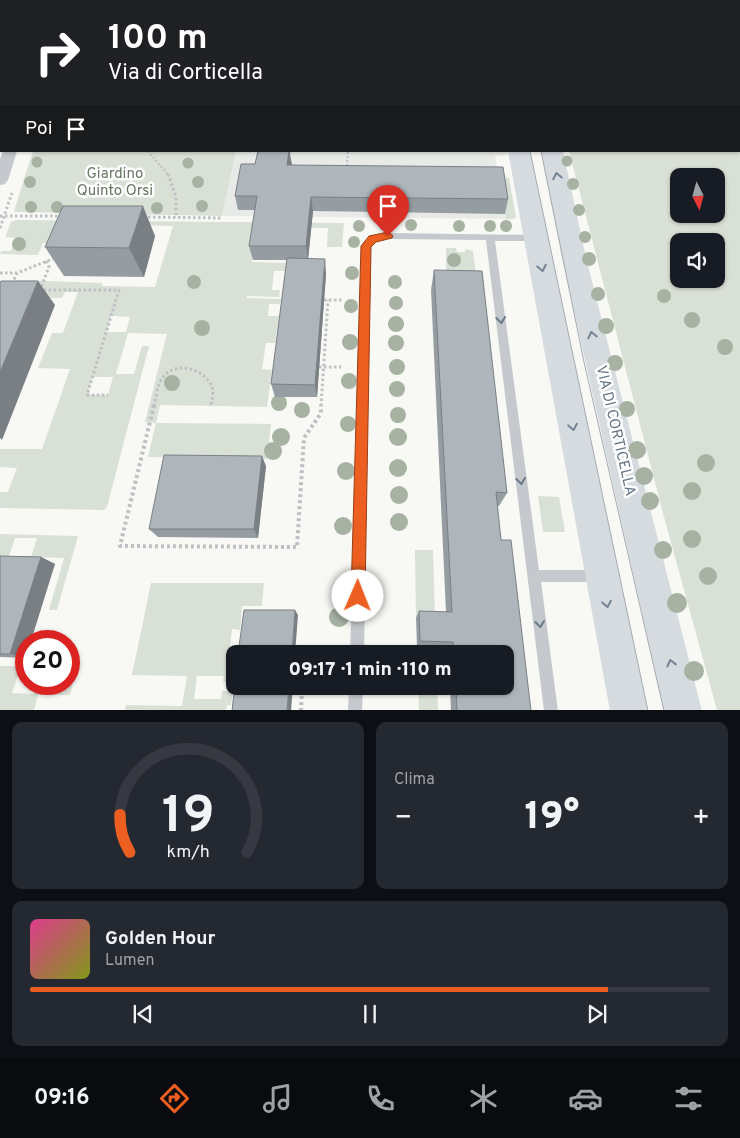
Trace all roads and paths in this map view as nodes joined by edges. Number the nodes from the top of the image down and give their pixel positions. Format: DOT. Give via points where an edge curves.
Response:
graph roads {
  1 [pos="10,152"];
  2 [pos="149,152"];
  3 [pos="348,152"];
  4 [pos="519,152"];
  5 [pos="552,152"];
  6 [pos="347,166"];
  7 [pos="0,180"];
  8 [pos="0,216"];
  9 [pos="70,216"];
  10 [pos="138,217"];
  11 [pos="176,218"];
  12 [pos="221,218"];
  13 [pos="490,237"];
  14 [pos="537,238"];
  15 [pos="61,258"];
  16 [pos="46,261"];
  17 [pos="0,273"];
  18 [pos="16,273"];
  19 [pos="10,288"];
  20 [pos="344,300"];
  21 [pos="319,367"];
  22 [pos="324,367"];
  23 [pos="341,367"];
  24 [pos="108,395"];
  25 [pos="210,406"];
  26 [pos="534,576"];
  27 [pos="602,576"];
  28 [pos="357,645"];
  29 [pos="302,695"];
  30 [pos="356,695"];
  31 [pos="301,710"];
  32 [pos="355,710"];
  33 [pos="551,710"];
  34 [pos="629,710"];
  35 [pos="683,710"];
  1 -- 7 [label="street"];
  2 -- 11 [label="path" via="166,169 175,185"];
  3 -- 6 [label="path"];
  4 -- 14 [label="main road"];
  35 -- 5 [label="main road, VIA DI CORTICELLA, one-way" via="574,258"];
  8 -- 9 [label="path"];
  10 -- 11 [label="path"];
  11 -- 12 [label="path"];
  13 -- 14 [label="lane"];
  13 -- 26 [label="lane, one-way"];
  13 -- 28 [label="lane" via="382,236 367,244"];
  14 -- 27 [label="main road, one-way"];
  15 -- 16 [label="path"];
  16 -- 18 [label="path"];
  16 -- 24 [label="path" via="49,268 40,290 119,290 87,395"];
  17 -- 18 [label="path"];
  18 -- 19 [label="path"];
  20 -- 22 [label="path" via="326,300"];
  21 -- 22 [label="path"];
  22 -- 23 [label="path"];
  22 -- 25 [label="path" via="321,414 304,438 297,547 120,546 163,376 177,368 203,374 213,389"];
  26 -- 27 [label="lane"];
  26 -- 33 [label="lane, one-way"];
  27 -- 34 [label="main road, one-way"];
  29 -- 31 [label="path"];
  30 -- 32 [label="lane"];
}
